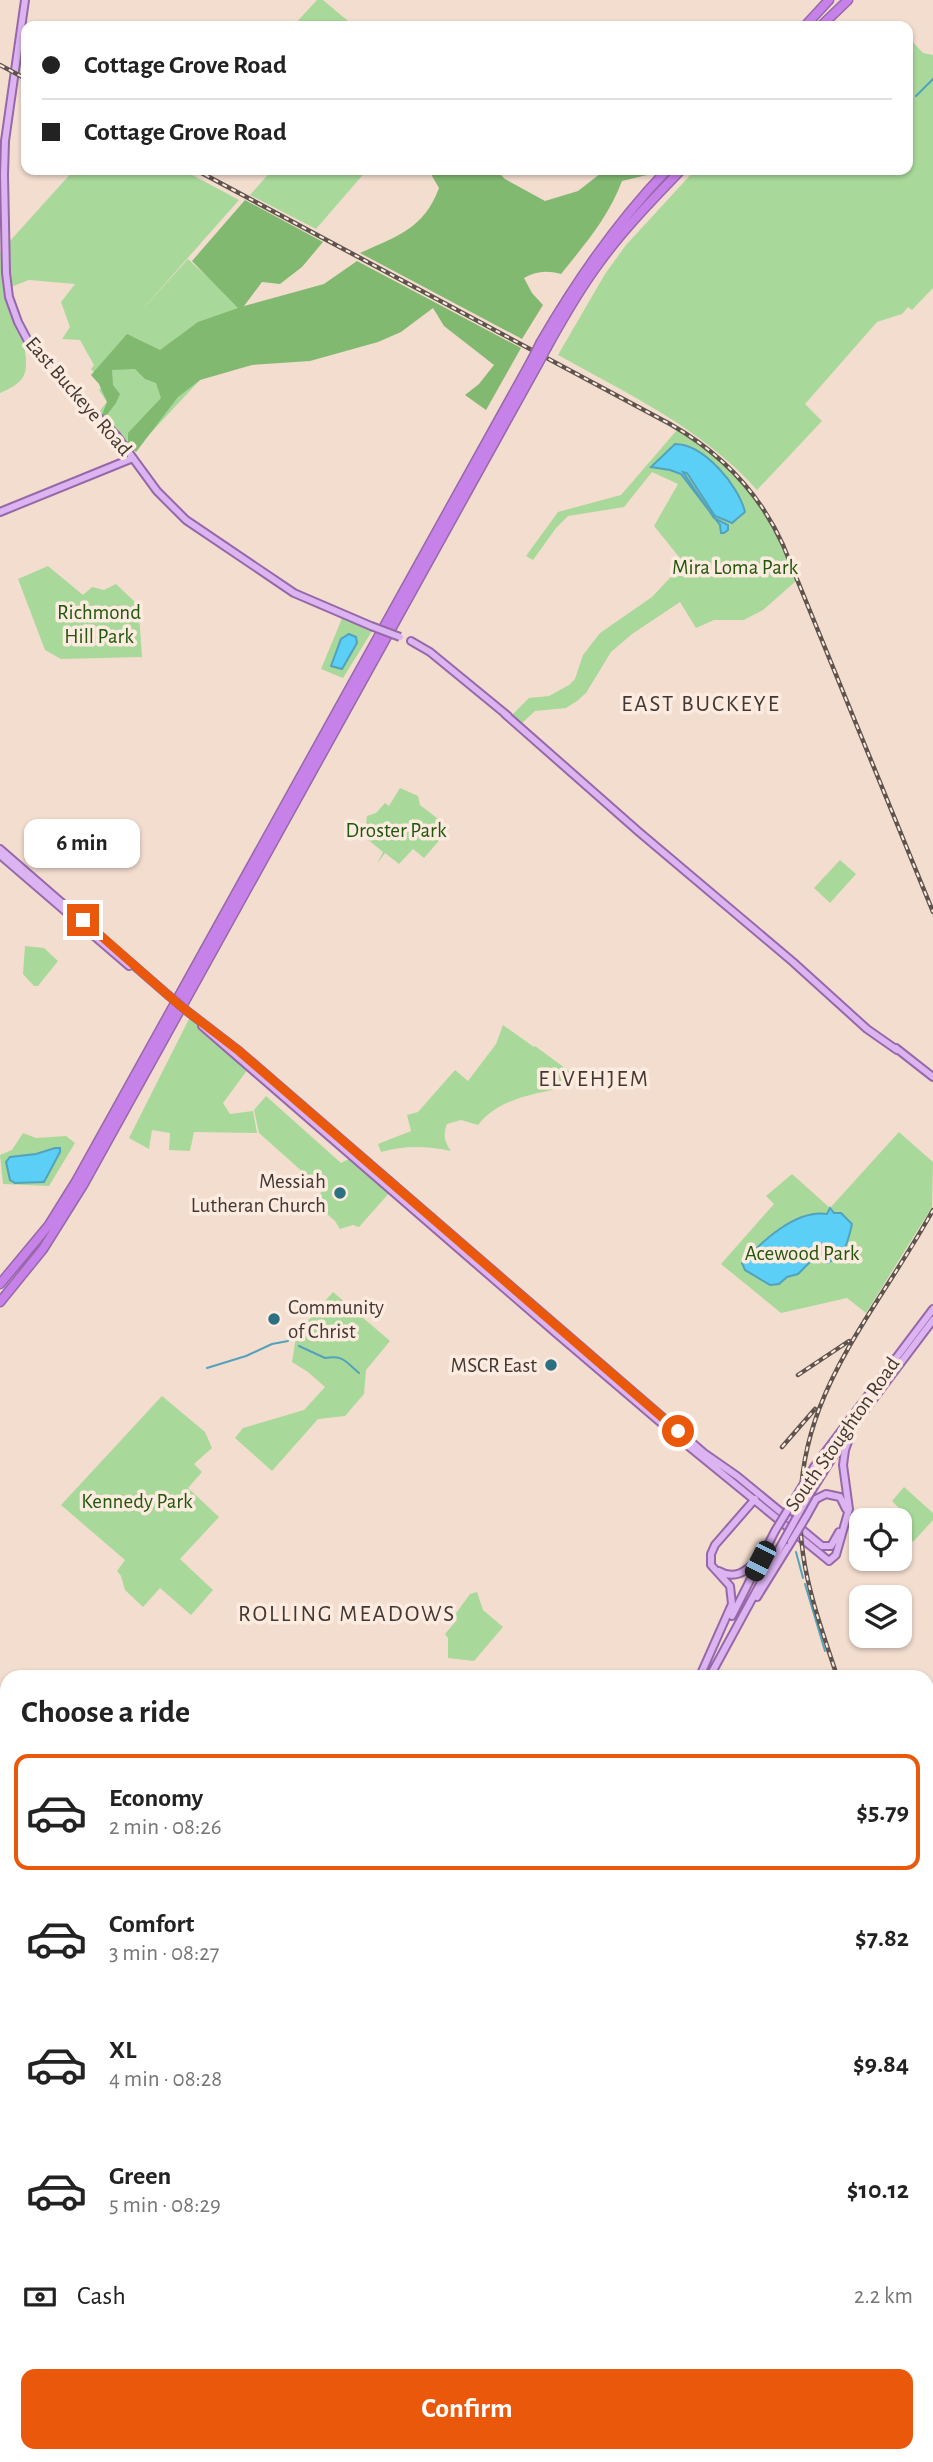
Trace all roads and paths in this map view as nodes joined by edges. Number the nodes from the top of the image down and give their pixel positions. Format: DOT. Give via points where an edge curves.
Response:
graph roads {
  1 [pos="25,0"];
  2 [pos="829,0"];
  3 [pos="846,0"];
  4 [pos="22,21"];
  5 [pos="810,21"];
  6 [pos="825,21"];
  7 [pos="21,28"];
  8 [pos="662,175"];
  9 [pos="676,175"];
  10 [pos="544,344"];
  11 [pos="535,361"];
  12 [pos="134,458"];
  13 [pos="0,512"];
  14 [pos="0,849"];
  15 [pos="0,855"];
  16 [pos="162,990"];
  17 [pos="933,1077"];
  18 [pos="0,1284"];
  19 [pos="0,1302"];
  20 [pos="933,1309"];
  21 [pos="933,1320"];
  22 [pos="864,1411"];
  23 [pos="757,1499"];
  24 [pos="765,1508"];
  25 [pos="744,1516"];
  26 [pos="839,1532"];
  27 [pos="787,1542"];
  28 [pos="768,1544"];
  29 [pos="829,1561"];
  30 [pos="703,1670"];
  31 [pos="703,1670"];
  32 [pos="713,1670"];
  1 -- 4 [label="main road, East Buckeye Road"];
  2 -- 5 [label="highway"];
  3 -- 6 [label="highway"];
  7 -- 12 [label="main road, East Buckeye Road" via="5,141 9,297 38,356"];
  8 -- 10 [label="highway" via="598,252"];
  9 -- 10 [label="highway" via="608,251"];
  10 -- 11 [label="highway, bridge"];
  11 -- 18 [label="highway" via="77,1180 49,1225"];
  11 -- 19 [label="highway" via="83,1185 43,1249"];
  12 -- 13 [label="main road"];
  12 -- 17 [label="main road, East Buckeye Road, bridge" via="171,507 294,593 438,655 810,979"];
  14 -- 16 [label="main road"];
  15 -- 16 [label="main road"];
  16 -- 23 [label="main road, bridge" via="547,1326"];
  20 -- 28 [label="main road, South Stoughton Road, bridge" via="814,1467"];
  21 -- 22 [label="main road, South Stoughton Road"];
  22 -- 27 [label="main road, South Stoughton Road, bridge" via="809,1495"];
  22 -- 29 [label="main road" via="845,1450 849,1509 836,1555"];
  23 -- 24 [label="main road"];
  23 -- 25 [label="main road"];
  23 -- 26 [label="main road" via="822,1546 831,1546"];
  23 -- 30 [label="main road" via="711,1551 712,1568 727,1582 733,1597 729,1616"];
  24 -- 25 [label="main road" via="757,1506"];
  24 -- 29 [label="main road"];
  25 -- 28 [label="main road" via="714,1552 717,1569 739,1574"];
  26 -- 27 [label="main road, bridge" via="846,1508 837,1495 828,1493 818,1497"];
  26 -- 29 [label="main road"];
  27 -- 32 [label="main road, South Stoughton Road"];
  28 -- 31 [label="main road, South Stoughton Road"];
}
